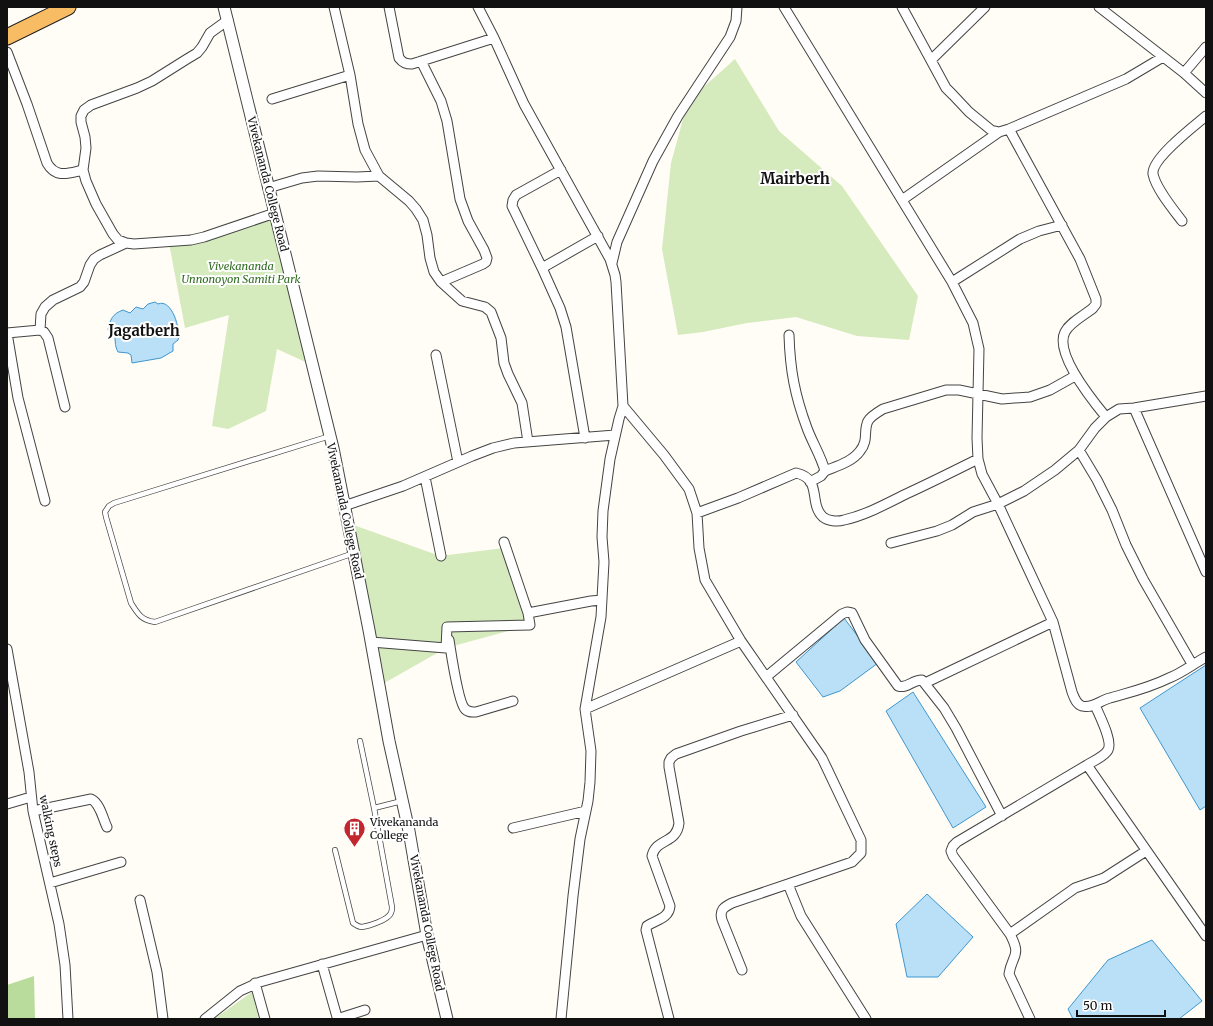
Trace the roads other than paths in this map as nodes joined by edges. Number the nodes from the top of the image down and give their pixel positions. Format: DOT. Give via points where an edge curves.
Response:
graph roads {
  1 [pos="224,7"];
  2 [pos="334,7"];
  3 [pos="389,7"];
  4 [pos="478,7"];
  5 [pos="737,7"];
  6 [pos="784,7"];
  7 [pos="902,7"];
  8 [pos="985,7"];
  9 [pos="1099,7"];
  10 [pos="64,8"];
  11 [pos="228,20"];
  12 [pos="7,37"];
  13 [pos="494,38"];
  14 [pos="1206,47"];
  15 [pos="7,52"];
  16 [pos="1162,57"];
  17 [pos="931,60"];
  18 [pos="421,61"];
  19 [pos="1184,73"];
  20 [pos="350,75"];
  21 [pos="1206,93"];
  22 [pos="272,99"];
  23 [pos="1206,116"];
  24 [pos="1009,129"];
  25 [pos="999,132"];
  26 [pos="84,170"];
  27 [pos="561,170"];
  28 [pos="379,176"];
  29 [pos="268,188"];
  30 [pos="902,200"];
  31 [pos="275,213"];
  32 [pos="1182,221"];
  33 [pos="1062,225"];
  34 [pos="598,236"];
  35 [pos="126,243"];
  36 [pos="612,263"];
  37 [pos="542,268"];
  38 [pos="441,282"];
  39 [pos="952,282"];
  40 [pos="40,330"];
  41 [pos="7,333"];
  42 [pos="789,335"];
  43 [pos="436,355"];
  44 [pos="1075,376"];
  45 [pos="978,394"];
  46 [pos="1206,397"];
  47 [pos="623,406"];
  48 [pos="65,407"];
  49 [pos="1134,408"];
  50 [pos="1106,417"];
  51 [pos="615,435"];
  52 [pos="330,436"];
  53 [pos="585,438"];
  54 [pos="528,442"];
  55 [pos="1079,450"];
  56 [pos="978,459"];
  57 [pos="458,462"];
  58 [pos="825,471"];
  59 [pos="426,477"];
  60 [pos="810,482"];
  61 [pos="46,501"];
  62 [pos="998,504"];
  63 [pos="344,506"];
  64 [pos="697,513"];
  65 [pos="504,542"];
  66 [pos="891,544"];
  67 [pos="354,553"];
  68 [pos="440,556"];
  69 [pos="1206,572"];
  70 [pos="602,600"];
  71 [pos="528,613"];
  72 [pos="1053,622"];
  73 [pos="447,627"];
  74 [pos="742,640"];
  75 [pos="371,642"];
  76 [pos="7,649"];
  77 [pos="1206,657"];
  78 [pos="1192,664"];
  79 [pos="766,677"];
  80 [pos="925,683"];
  81 [pos="513,701"];
  82 [pos="1095,705"];
  83 [pos="585,709"];
  84 [pos="793,715"];
  85 [pos="360,741"];
  86 [pos="1087,765"];
  87 [pos="31,797"];
  88 [pos="402,801"];
  89 [pos="7,804"];
  90 [pos="374,808"];
  91 [pos="33,811"];
  92 [pos="586,811"];
  93 [pos="1002,816"];
  94 [pos="107,828"];
  95 [pos="513,828"];
  96 [pos="335,850"];
  97 [pos="1146,851"];
  98 [pos="121,862"];
  99 [pos="50,883"];
  100 [pos="788,884"];
  101 [pos="140,900"];
  102 [pos="1010,934"];
  103 [pos="427,935"];
  104 [pos="1206,936"];
  105 [pos="322,964"];
  106 [pos="742,970"];
  107 [pos="256,983"];
  108 [pos="366,1010"];
  109 [pos="68,1019"];
  110 [pos="163,1019"];
  111 [pos="205,1019"];
  112 [pos="265,1019"];
  113 [pos="447,1019"];
  114 [pos="560,1019"];
  115 [pos="669,1019"];
  116 [pos="866,1019"];
  117 [pos="1030,1019"];
  1 -- 11 [label="street, Vivekananda College Road"];
  2 -- 20 [label="street"];
  3 -- 18 [label="street" via="399,58 407,64"];
  4 -- 13 [label="street"];
  5 -- 36 [label="street" via="736,21 730,37 678,116 653,161 617,242"];
  6 -- 30 [label="street"];
  7 -- 17 [label="street"];
  8 -- 17 [label="street"];
  9 -- 16 [label="street"];
  10 -- 12 [label="highway"];
  11 -- 26 [label="street" via="210,33 197,53 147,84 84,110 81,116 86,148"];
  11 -- 29 [label="street, Vivekananda College Road"];
  13 -- 18 [label="street"];
  13 -- 27 [label="street" via="524,104"];
  14 -- 19 [label="street"];
  15 -- 26 [label="street" via="47,164 55,173"];
  16 -- 19 [label="street"];
  16 -- 24 [label="street" via="1126,79"];
  17 -- 25 [label="street" via="953,96 983,124"];
  18 -- 38 [label="street" via="441,101 460,200 487,258 483,264"];
  19 -- 21 [label="street"];
  20 -- 22 [label="street"];
  20 -- 28 [label="street" via="365,150"];
  23 -- 32 [label="street" via="1155,163 1153,173 1157,184"];
  24 -- 25 [label="street"];
  24 -- 33 [label="street"];
  25 -- 30 [label="street"];
  26 -- 35 [label="street" via="96,204 113,234 118,240"];
  27 -- 34 [label="street"];
  27 -- 37 [label="street" via="516,195 513,200 512,206"];
  28 -- 29 [label="street" via="318,176"];
  28 -- 38 [label="street" via="410,201 423,220 434,272"];
  29 -- 31 [label="street, Vivekananda College Road"];
  30 -- 39 [label="street"];
  31 -- 35 [label="street" via="191,240"];
  31 -- 52 [label="street, Vivekananda College Road"];
  33 -- 39 [label="street" via="1020,239"];
  33 -- 44 [label="street" via="1080,259 1096,299 1093,308 1066,330 1062,339"];
  34 -- 36 [label="street"];
  34 -- 37 [label="street"];
  35 -- 40 [label="street" via="94,259 80,287 53,300 45,307 41,314"];
  36 -- 47 [label="street" via="615,275"];
  37 -- 53 [label="street" via="566,327"];
  38 -- 54 [label="street" via="462,301 485,307 491,312 499,328 504,363 522,403"];
  39 -- 45 [label="street" via="973,323 979,348"];
  40 -- 41 [label="street"];
  40 -- 48 [label="street" via="48,338"];
  41 -- 61 [label="street" via="18,398"];
  42 -- 58 [label="street" via="790,362 799,407"];
  43 -- 57 [label="street"];
  44 -- 45 [label="street" via="1050,390 1030,397 1002,399"];
  44 -- 50 [label="street"];
  45 -- 56 [label="street"];
  45 -- 58 [label="street" via="946,390 883,409 868,421 866,441 860,452"];
  46 -- 49 [label="street"];
  47 -- 51 [label="street"];
  47 -- 64 [label="street" via="689,489"];
  49 -- 50 [label="street" via="1119,409"];
  49 -- 69 [label="street"];
  50 -- 55 [label="street"];
  51 -- 53 [label="street"];
  51 -- 70 [label="street" via="604,510"];
  52 -- 63 [label="street, Vivekananda College Road"];
  52 -- 67 [label="lane" via="114,503 105,512 106,517 131,603 146,621 155,622"];
  53 -- 54 [label="street"];
  54 -- 57 [label="street" via="493,448"];
  55 -- 62 [label="street" via="1024,491"];
  55 -- 78 [label="street" via="1097,480 1143,579"];
  56 -- 60 [label="street" via="871,511 842,521 830,520 819,511"];
  56 -- 62 [label="street" via="982,474"];
  57 -- 59 [label="street"];
  58 -- 60 [label="street"];
  59 -- 63 [label="street"];
  59 -- 68 [label="street"];
  60 -- 64 [label="street" via="803,475 796,473"];
  62 -- 66 [label="street" via="973,512 937,531"];
  62 -- 72 [label="street"];
  63 -- 67 [label="street, Vivekananda College Road"];
  64 -- 74 [label="street" via="699,548 705,580"];
  65 -- 71 [label="street"];
  67 -- 75 [label="street, Vivekananda College Road"];
  70 -- 71 [label="street"];
  70 -- 83 [label="street"];
  71 -- 73 [label="street" via="530,625"];
  72 -- 80 [label="street"];
  72 -- 82 [label="street" via="1076,702 1085,707"];
  73 -- 75 [label="street" via="446,648"];
  73 -- 81 [label="street" via="458,688 466,710 476,712"];
  74 -- 79 [label="street"];
  74 -- 83 [label="street"];
  75 -- 88 [label="street, Vivekananda College Road"];
  76 -- 87 [label="street, walking steps" via="29,772"];
  77 -- 78 [label="street"];
  78 -- 82 [label="street" via="1171,678"];
  79 -- 80 [label="street" via="847,612 852,613 865,640 898,686 907,686 918,680"];
  79 -- 84 [label="street"];
  80 -- 93 [label="street" via="956,728"];
  82 -- 86 [label="street" via="1110,745 1107,751"];
  83 -- 92 [label="street" via="591,751"];
  84 -- 100 [label="street" via="822,758 836,785 861,840 861,853 852,862"];
  84 -- 115 [label="street" via="676,754 669,762 678,830 674,836 653,850 652,856 670,911 646,926 646,930"];
  85 -- 90 [label="lane"];
  86 -- 93 [label="street"];
  86 -- 97 [label="street"];
  87 -- 89 [label="street"];
  87 -- 91 [label="street, walking steps"];
  88 -- 90 [label="lane"];
  88 -- 103 [label="street, Vivekananda College Road"];
  90 -- 96 [label="lane" via="392,907 392,912 384,920 362,927 353,923"];
  91 -- 94 [label="street" via="91,799 97,804"];
  91 -- 99 [label="street, walking steps"];
  92 -- 95 [label="street"];
  92 -- 114 [label="street" via="580,839"];
  93 -- 102 [label="street" via="957,842 952,851 962,869"];
  97 -- 102 [label="street" via="1104,878 1075,888"];
  97 -- 104 [label="street"];
  98 -- 99 [label="street"];
  99 -- 109 [label="street, walking steps" via="65,965"];
  100 -- 106 [label="street" via="732,903 722,910 720,914"];
  100 -- 116 [label="street" via="801,916"];
  101 -- 110 [label="street" via="157,972"];
  102 -- 117 [label="street" via="1016,952 1010,974"];
  103 -- 105 [label="street"];
  103 -- 113 [label="street, Vivekananda College Road"];
  105 -- 107 [label="street"];
  105 -- 108 [label="street" via="337,1017"];
  107 -- 111 [label="street" via="240,991"];
  107 -- 112 [label="street"];
}
